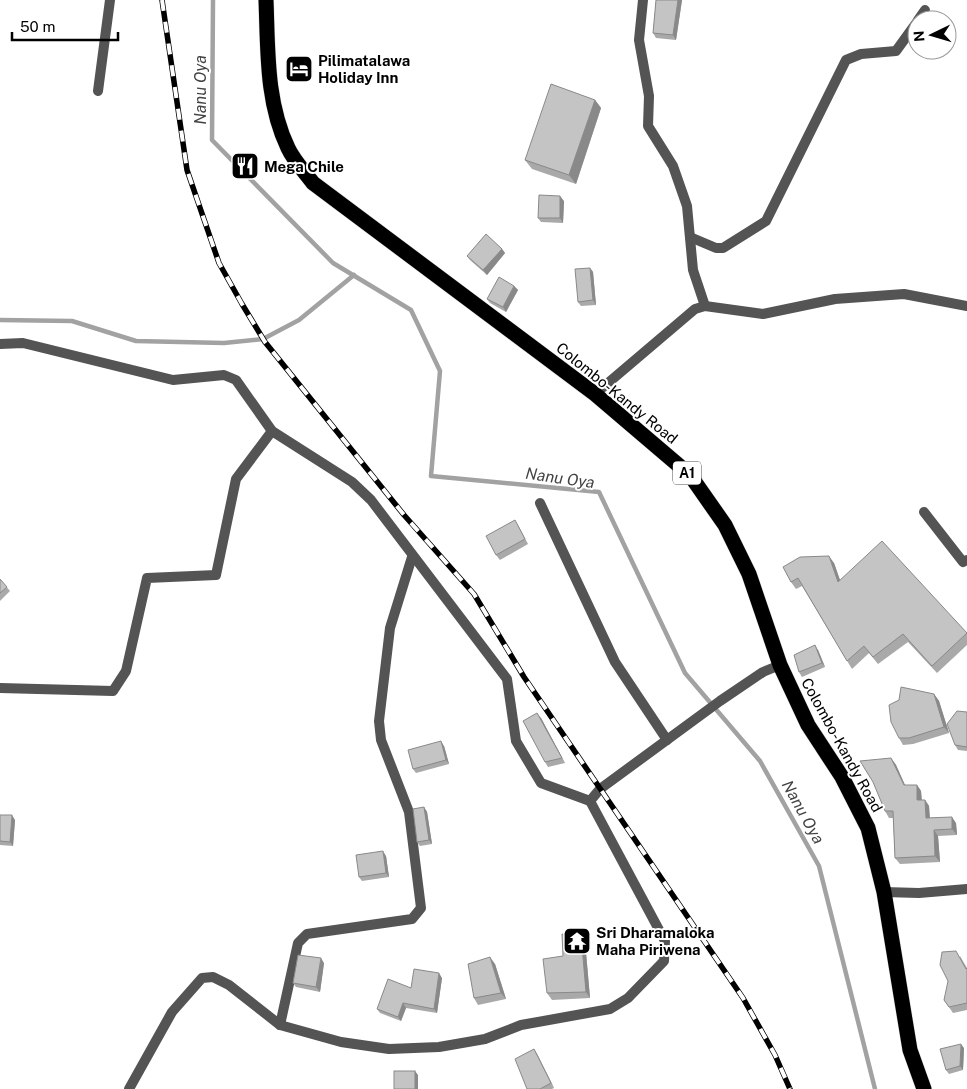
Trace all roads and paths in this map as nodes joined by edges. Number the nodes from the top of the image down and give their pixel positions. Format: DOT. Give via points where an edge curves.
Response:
graph roads {
  1 [pos="110,0"];
  2 [pos="266,0"];
  3 [pos="643,0"];
  4 [pos="907,36"];
  5 [pos="98,91"];
  6 [pos="690,237"];
  7 [pos="705,306"];
  8 [pos="967,306"];
  9 [pos="0,344"];
  10 [pos="595,394"];
  11 [pos="272,431"];
  12 [pos="540,503"];
  13 [pos="924,512"];
  14 [pos="412,557"];
  15 [pos="967,560"];
  16 [pos="780,665"];
  17 [pos="0,688"];
  18 [pos="667,740"];
  19 [pos="590,801"];
  20 [pos="967,889"];
  21 [pos="884,892"];
  22 [pos="280,1025"];
  23 [pos="129,1089"];
  24 [pos="924,1089"];
  1 -- 5 [label="street"];
  2 -- 10 [label="highway, Colombo-Kandy Road / A1" via="270,84 276,118 289,150 313,183"];
  3 -- 6 [label="street" via="639,40 649,96 648,126 673,166 687,206"];
  4 -- 6 [label="street" via="896,51 861,54 846,60 766,221 724,248"];
  6 -- 7 [label="street" via="693,270"];
  7 -- 8 [label="street" via="763,314 835,299 904,294"];
  7 -- 10 [label="street" via="694,309"];
  9 -- 11 [label="street" via="23,343 173,380 224,375 236,380"];
  10 -- 16 [label="highway, Colombo-Kandy Road / A1" via="690,475 725,525 749,574"];
  11 -- 14 [label="street" via="352,482 371,500"];
  11 -- 17 [label="street" via="236,479 216,575 146,578 126,671 113,691"];
  12 -- 18 [label="street" via="615,662"];
  13 -- 15 [label="street" via="963,562"];
  14 -- 19 [label="street" via="507,679 516,741 541,783"];
  14 -- 22 [label="street" via="390,628 379,721 381,740 409,812 421,908 412,919 307,934 298,943"];
  16 -- 18 [label="street" via="763,672"];
  16 -- 21 [label="highway, Colombo-Kandy Road / A1" via="808,725 842,777 868,828"];
  18 -- 19 [label="street" via="600,789"];
  19 -- 22 [label="street" via="665,941 664,961 628,998 610,1009 521,1025 485,1039 440,1047 389,1048 341,1042"];
  20 -- 21 [label="street"];
  21 -- 24 [label="highway, Colombo-Kandy Road / A1" via="910,1050"];
  22 -- 23 [label="street" via="229,985 213,977 202,978 172,1012"];
}
